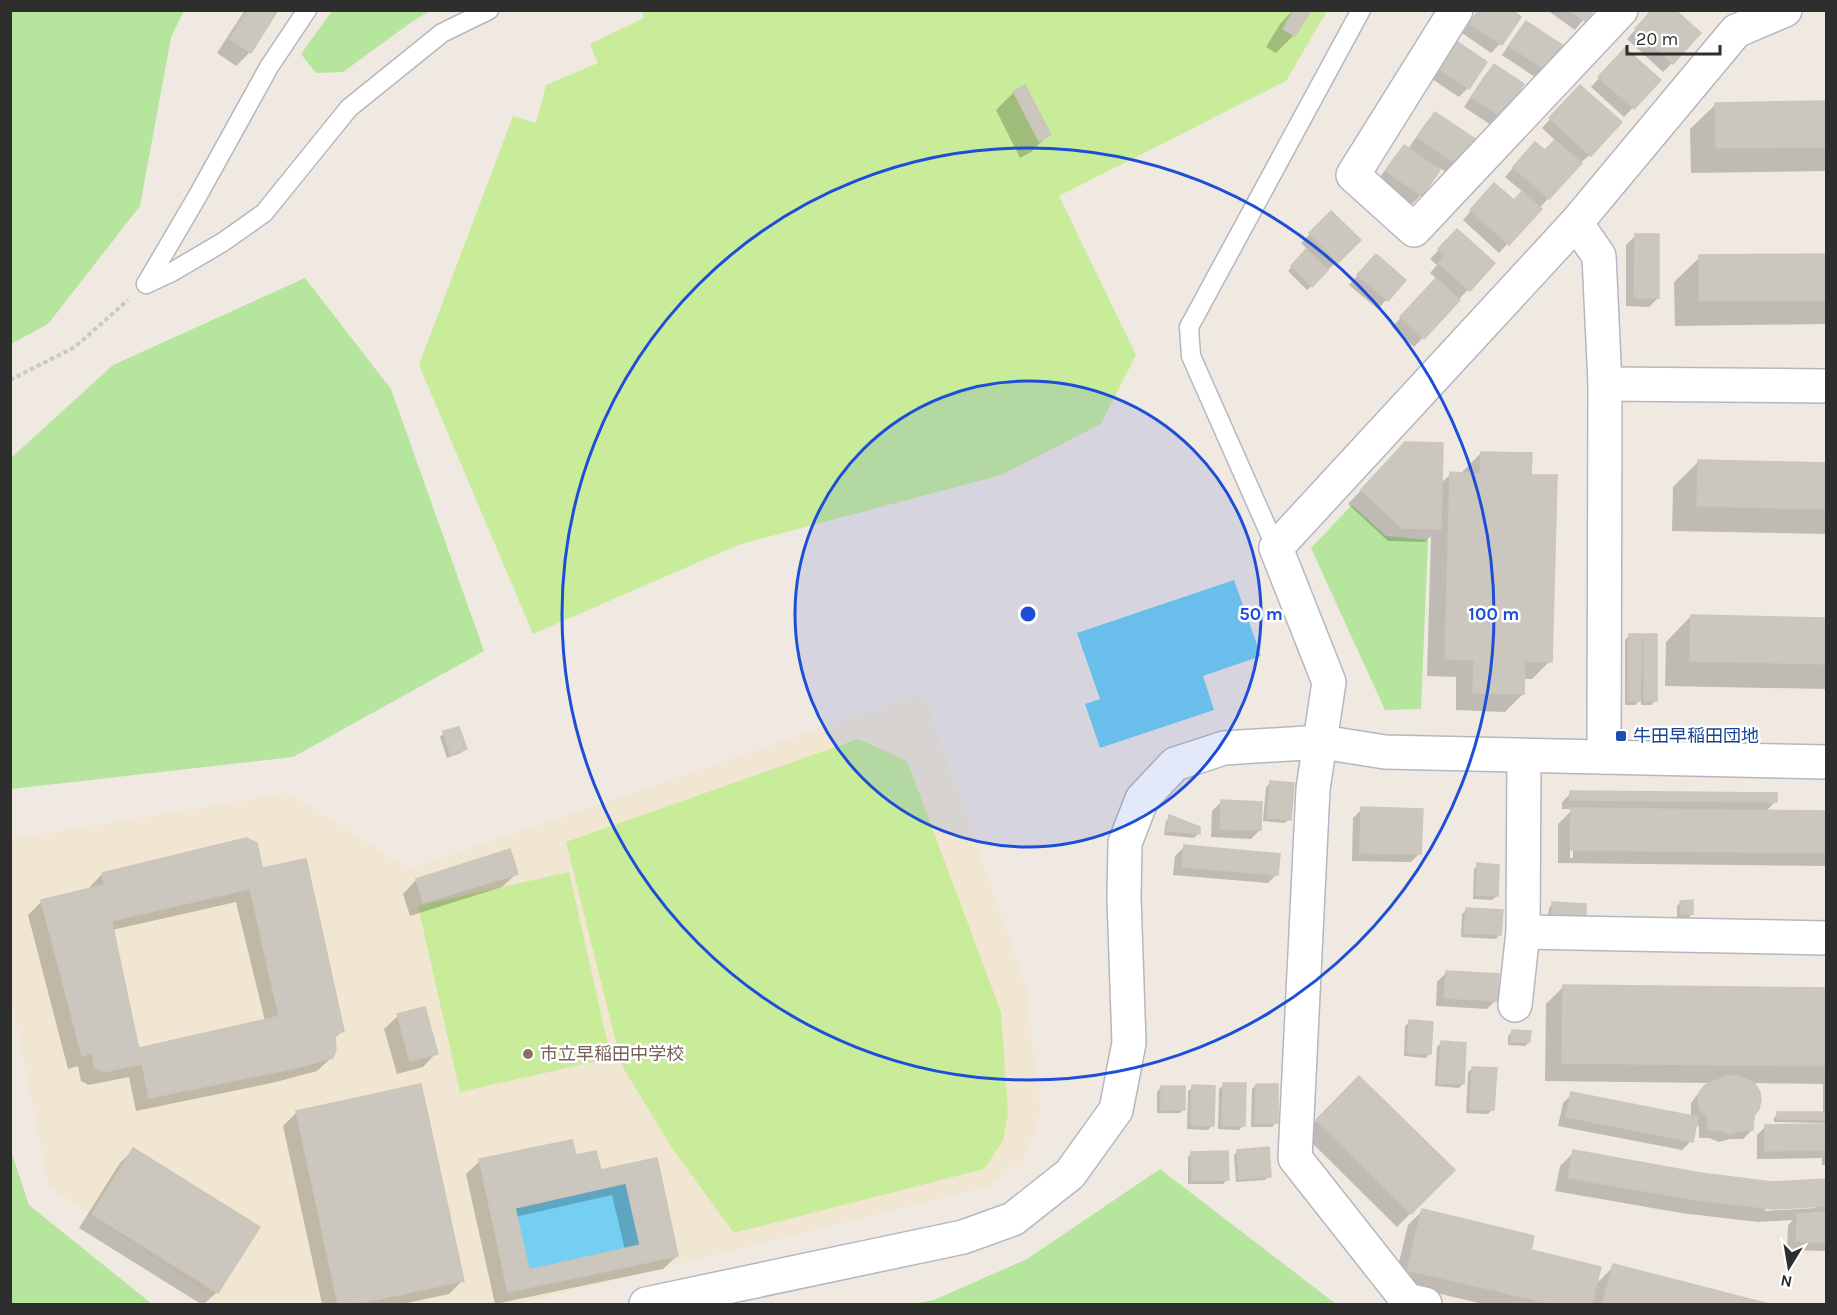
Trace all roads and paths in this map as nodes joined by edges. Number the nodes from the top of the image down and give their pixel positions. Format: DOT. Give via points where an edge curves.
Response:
graph roads {
  1 [pos="307,10"];
  2 [pos="489,10"];
  3 [pos="1361,10"];
  4 [pos="1456,10"];
  5 [pos="1621,10"];
  6 [pos="1785,10"];
  7 [pos="1730,21"];
  8 [pos="1576,223"];
  9 [pos="146,284"];
  10 [pos="10,380"];
  11 [pos="1605,384"];
  12 [pos="1827,386"];
  13 [pos="1276,548"];
  14 [pos="1322,742"];
  15 [pos="1524,756"];
  16 [pos="1604,757"];
  17 [pos="1827,762"];
  18 [pos="1523,932"];
  19 [pos="1827,938"];
  20 [pos="1515,1005"];
  21 [pos="646,1305"];
  22 [pos="1425,1305"];
  1 -- 9 [label="lane" via="269,67"];
  2 -- 9 [label="lane" via="442,33 348,108 264,213 172,273"];
  3 -- 13 [label="lane" via="1189,327 1191,356"];
  4 -- 5 [label="street" via="1353,175 1414,231"];
  6 -- 7 [label="street"];
  7 -- 8 [label="street"];
  8 -- 11 [label="street" via="1599,256"];
  8 -- 13 [label="street"];
  9 -- 10 [label="path" via="75,347"];
  11 -- 12 [label="street"];
  11 -- 16 [label="street"];
  13 -- 14 [label="street" via="1329,682"];
  14 -- 15 [label="street" via="1386,752"];
  14 -- 21 [label="street" via="1224,748 1175,764 1142,799 1125,843 1129,1043 1116,1110 1070,1174 1013,1219 963,1237"];
  14 -- 22 [label="street" via="1313,789 1295,1158 1407,1300"];
  15 -- 16 [label="street"];
  15 -- 18 [label="street"];
  16 -- 17 [label="street"];
  18 -- 19 [label="street"];
  18 -- 20 [label="street"];
}
